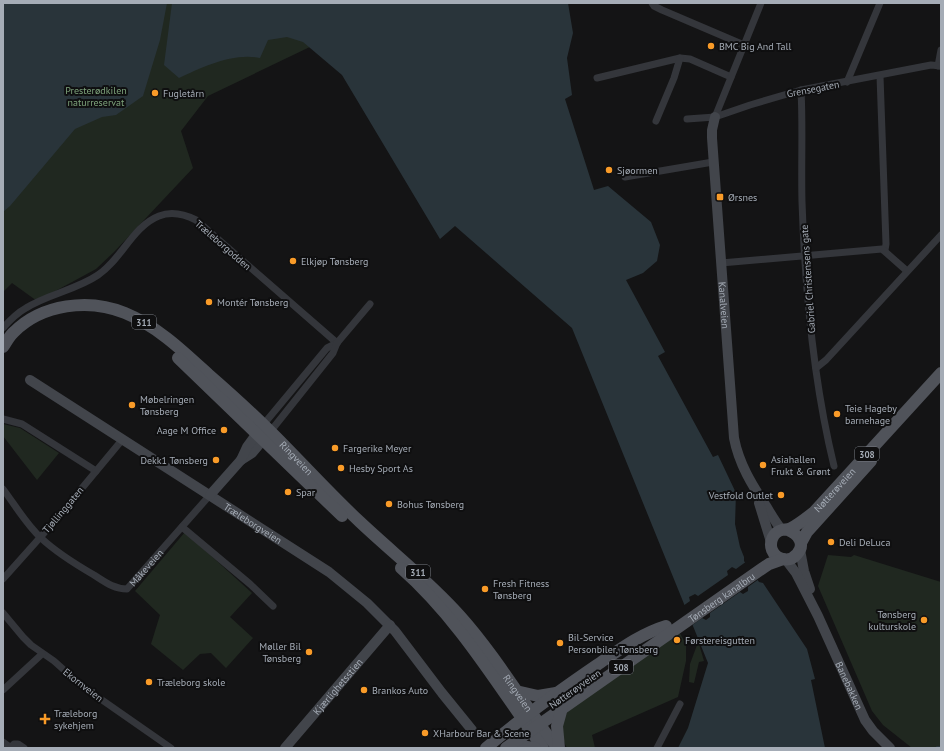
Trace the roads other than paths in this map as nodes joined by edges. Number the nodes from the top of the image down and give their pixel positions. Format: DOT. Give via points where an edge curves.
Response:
graph roads {
  1 [pos="652,3"];
  2 [pos="761,3"];
  3 [pos="880,3"];
  4 [pos="744,45"];
  5 [pos="941,50"];
  6 [pos="680,58"];
  7 [pos="940,66"];
  8 [pos="880,76"];
  9 [pos="731,77"];
  10 [pos="597,78"];
  11 [pos="848,82"];
  12 [pos="800,90"];
  13 [pos="715,117"];
  14 [pos="687,119"];
  15 [pos="656,121"];
  16 [pos="713,162"];
  17 [pos="625,177"];
  18 [pos="941,235"];
  19 [pos="885,250"];
  20 [pos="805,256"];
  21 [pos="721,263"];
  22 [pos="907,271"];
  23 [pos="370,304"];
  24 [pos="3,328"];
  25 [pos="337,343"];
  26 [pos="4,346"];
  27 [pos="816,368"];
  28 [pos="941,373"];
  29 [pos="30,380"];
  30 [pos="941,386"];
  31 [pos="3,419"];
  32 [pos="264,432"];
  33 [pos="122,440"];
  34 [pos="834,466"];
  35 [pos="96,471"];
  36 [pos="3,489"];
  37 [pos="755,490"];
  38 [pos="210,495"];
  39 [pos="182,526"];
  40 [pos="785,530"];
  41 [pos="40,537"];
  42 [pos="771,544"];
  43 [pos="800,547"];
  44 [pos="784,560"];
  45 [pos="761,565"];
  46 [pos="3,579"];
  47 [pos="273,606"];
  48 [pos="3,613"];
  49 [pos="818,616"];
  50 [pos="678,622"];
  51 [pos="390,625"];
  52 [pos="666,626"];
  53 [pos="42,654"];
  54 [pos="3,690"];
  55 [pos="516,691"];
  56 [pos="556,693"];
  57 [pos="680,704"];
  58 [pos="562,708"];
  59 [pos="531,721"];
  60 [pos="472,730"];
  61 [pos="3,742"];
  62 [pos="10,747"];
  63 [pos="506,747"];
  64 [pos="24,748"];
  65 [pos="171,748"];
  66 [pos="285,748"];
  67 [pos="486,748"];
  68 [pos="535,748"];
  69 [pos="543,748"];
  70 [pos="558,748"];
  71 [pos="657,748"];
  72 [pos="890,748"];
  1 -- 4 [label="street" via="662,10"];
  2 -- 4 [label="street"];
  3 -- 11 [label="street"];
  4 -- 9 [label="street"];
  5 -- 7 [label="street"];
  6 -- 9 [label="street" via="690,59"];
  6 -- 10 [label="street"];
  6 -- 15 [label="street"];
  7 -- 8 [label="street, Grensegaten" via="931,65"];
  8 -- 11 [label="street, Grensegaten"];
  8 -- 19 [label="street"];
  9 -- 13 [label="street"];
  11 -- 12 [label="street, Grensegaten"];
  12 -- 13 [label="street, Grensegaten"];
  12 -- 20 [label="street, Gabriel Christensens gate"];
  13 -- 14 [label="street, Grensegaten"];
  13 -- 16 [label="street, Kanalveien" via="712,130"];
  16 -- 17 [label="street"];
  16 -- 21 [label="street, Kanalveien"];
  18 -- 22 [label="street"];
  19 -- 20 [label="street"];
  19 -- 22 [label="street"];
  20 -- 21 [label="street"];
  20 -- 27 [label="street, Gabriel Christensens gate"];
  21 -- 37 [label="street, Kanalveien" via="734,438 741,463"];
  22 -- 27 [label="street"];
  23 -- 25 [label="street"];
  24 -- 25 [label="street, Træleborgodden" via="26,307 99,275 148,222 171,213 196,220"];
  25 -- 32 [label="street" via="327,348"];
  26 -- 32 [label="main road, Ringveien / 311" via="17,329 48,311 84,305 118,310 147,324 167,338 202,368"];
  27 -- 34 [label="street, Gabriel Christensens gate"];
  28 -- 40 [label="main road, Nøtterøveien / 308" via="814,512"];
  29 -- 33 [label="street, Træleborgveien"];
  30 -- 43 [label="main road, Nøtterøveien / 308" via="807,532"];
  31 -- 35 [label="street" via="26,427"];
  32 -- 38 [label="street, Måkeveien" via="252,453 241,460"];
  32 -- 55 [label="main road, Ringveien / 311" via="313,473 349,511 445,599 483,644"];
  32 -- 59 [label="main road, Ringveien / 311" via="343,517 415,581"];
  33 -- 35 [label="street, Tjøllinggaten"];
  33 -- 38 [label="street, Træleborgveien"];
  35 -- 41 [label="street, Tjøllinggaten"];
  36 -- 41 [label="street, Måkeveien"];
  37 -- 40 [label="street, Kanalveien"];
  37 -- 42 [label="street, Kanalveien"];
  38 -- 39 [label="street, Måkeveien"];
  38 -- 51 [label="street, Træleborgveien" via="329,572 368,603"];
  39 -- 41 [label="street, Måkeveien" via="127,589 109,585"];
  39 -- 47 [label="street"];
  40 -- 42 [label="main road, 308" via="774,535"];
  40 -- 43 [label="main road" via="796,533"];
  41 -- 46 [label="street, Tjøllinggaten"];
  42 -- 44 [label="main road" via="774,554"];
  42 -- 45 [label="main road, 308"];
  43 -- 44 [label="main road, 308" via="794,557"];
  43 -- 49 [label="street, Banebakken" via="804,571"];
  44 -- 45 [label="main road, 308"];
  44 -- 49 [label="street, Banebakken" via="796,573"];
  45 -- 50 [label="main road, Tønsberg kanalbru / 308"];
  48 -- 53 [label="street, Ekornveien" via="23,637"];
  49 -- 72 [label="street, Banebakken" via="865,720"];
  50 -- 52 [label="main road, Nøtterøyveien / 308"];
  50 -- 58 [label="main road, Nøtterøyveien / 308"];
  51 -- 60 [label="street, Træleborgveien"];
  51 -- 66 [label="street, Kjærlighetsstien"];
  52 -- 56 [label="main road, Nøtterøyveien / 308" via="632,641"];
  52 -- 59 [label="main road, Nøtterøyveien / 308"];
  53 -- 54 [label="street"];
  53 -- 65 [label="street, Ekornveien" via="54,661 82,686"];
  55 -- 56 [label="main road, 308" via="538,696"];
  55 -- 59 [label="main road, Ringveien / 311"];
  56 -- 59 [label="main road, Nøtterøyveien / 308"];
  57 -- 71 [label="street"];
  58 -- 59 [label="main road, Nøtterøyveien / 308"];
  58 -- 70 [label="main road" via="557,726"];
  59 -- 63 [label="main road"];
  59 -- 67 [label="main road"];
  59 -- 69 [label="main road"];
  59 -- 70 [label="main road"];
  61 -- 62 [label="street"];
  62 -- 64 [label="street" via="18,744"];
  63 -- 68 [label="main road"];
}
